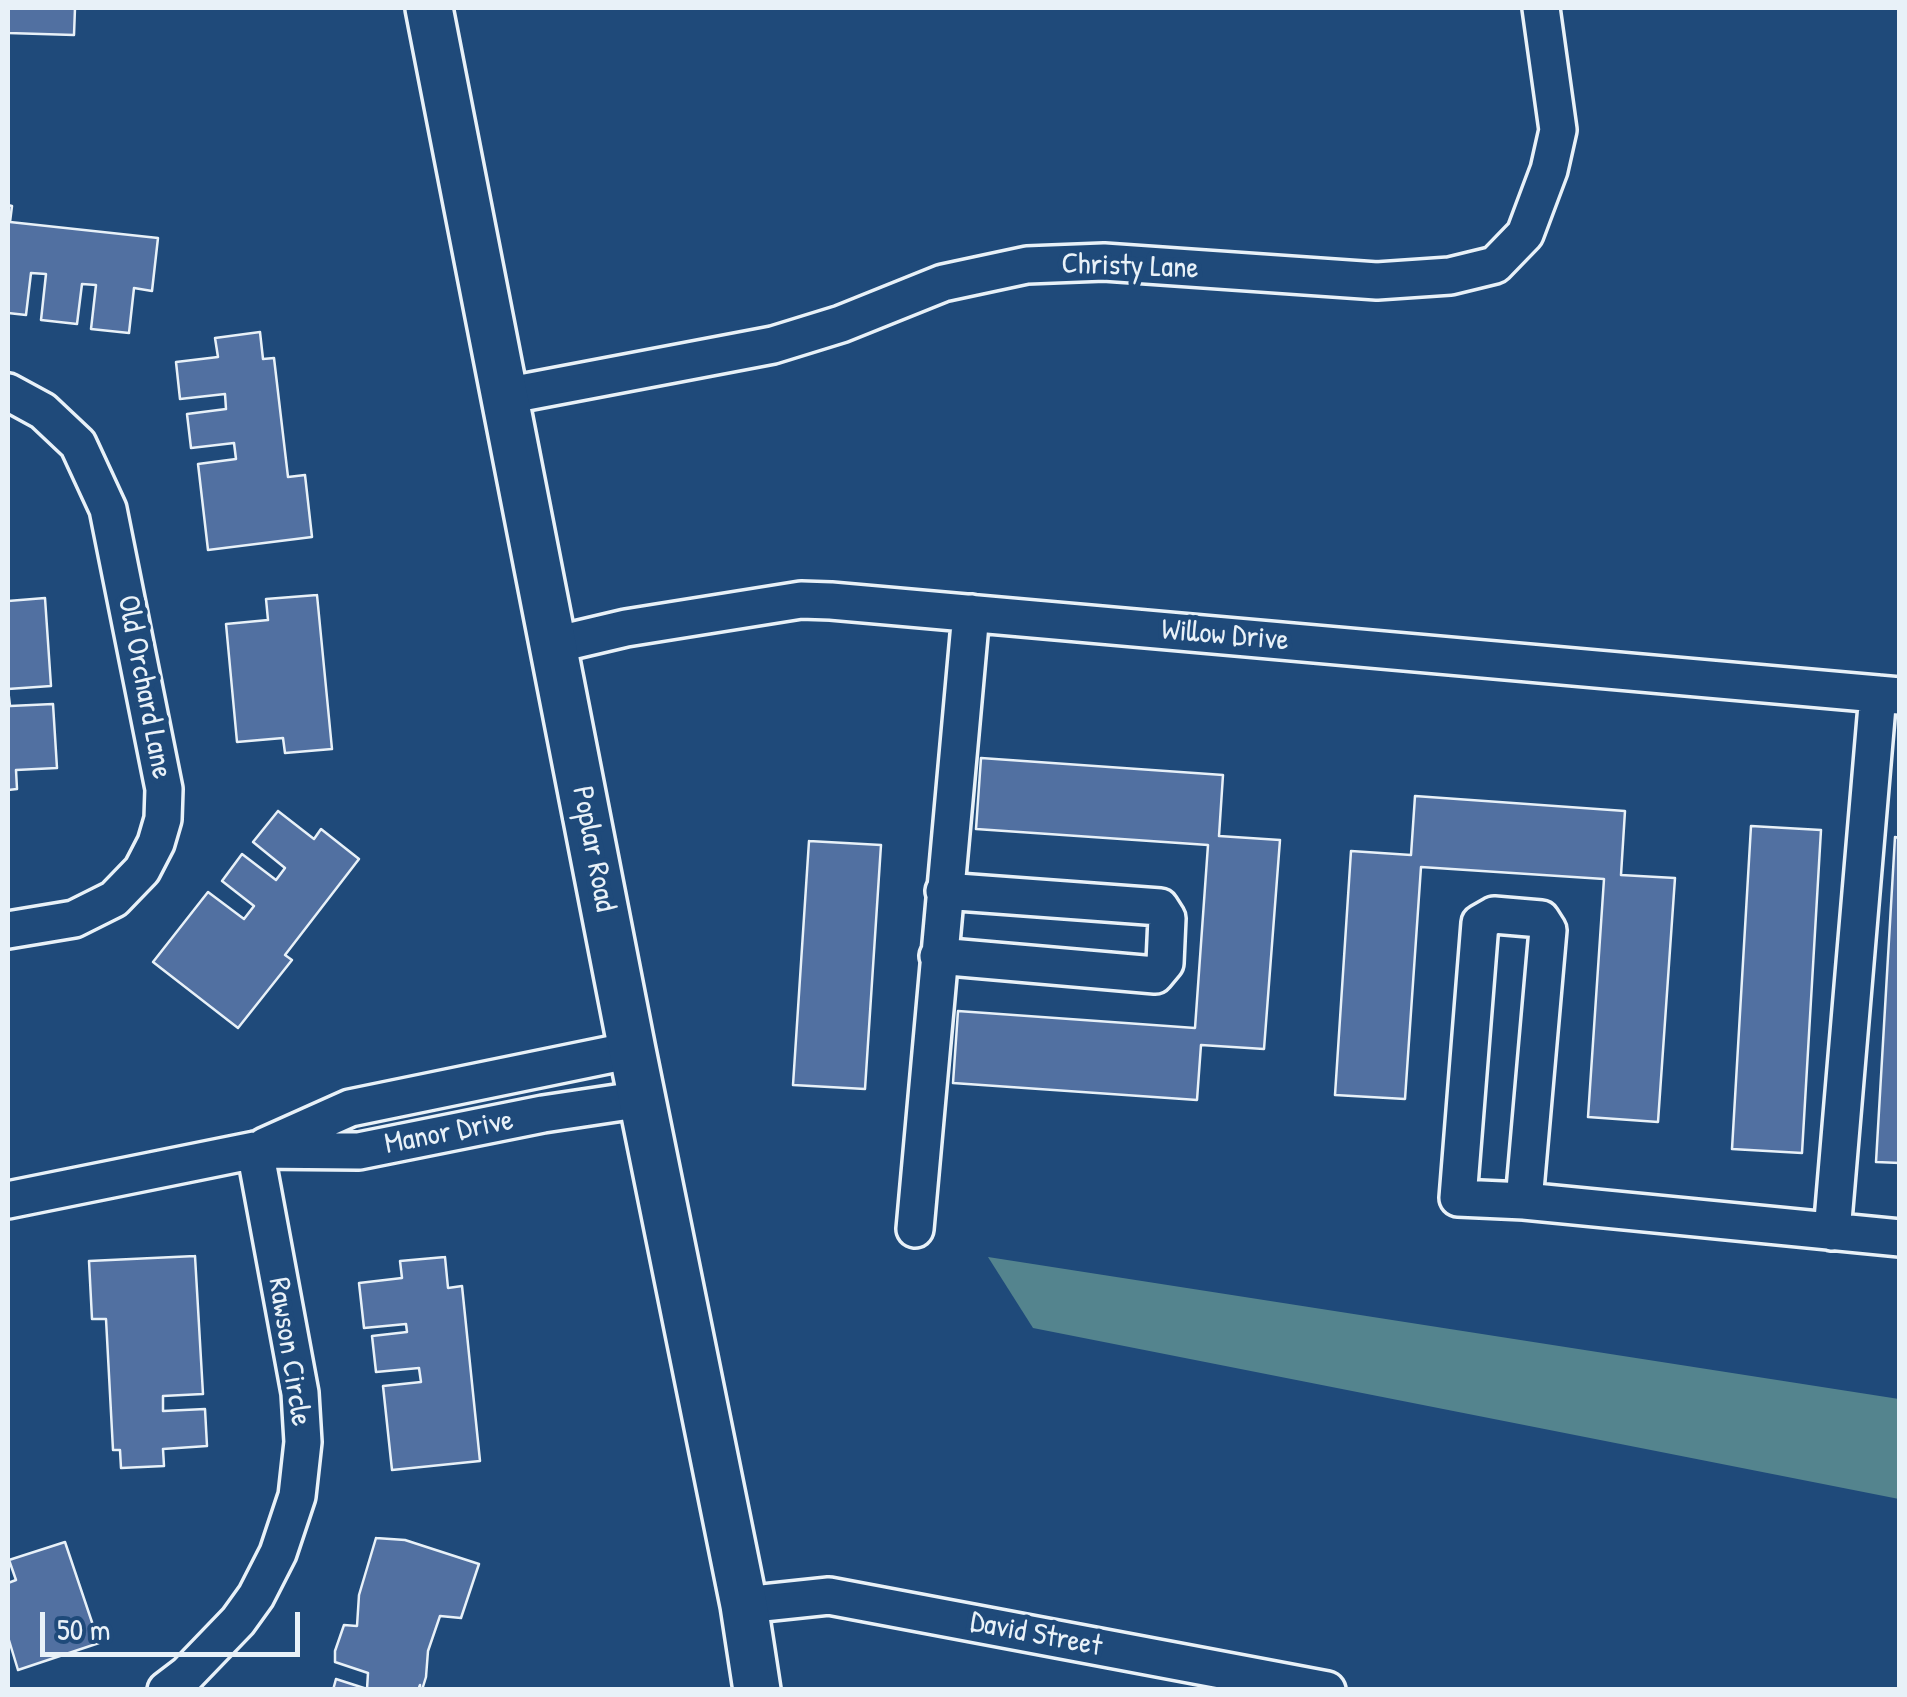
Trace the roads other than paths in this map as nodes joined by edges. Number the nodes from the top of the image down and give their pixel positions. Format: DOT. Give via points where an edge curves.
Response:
graph roads {
  1 [pos="429,8"];
  2 [pos="1541,8"];
  3 [pos="8,392"];
  4 [pos="505,396"];
  5 [pos="971,613"];
  6 [pos="554,644"];
  7 [pos="1889,695"];
  8 [pos="944,891"];
  9 [pos="8,930"];
  10 [pos="938,956"];
  11 [pos="632,1050"];
  12 [pos="643,1099"];
  13 [pos="255,1150"];
  14 [pos="8,1200"];
  15 [pos="1524,1201"];
  16 [pos="915,1230"];
  17 [pos="1832,1232"];
  18 [pos="1900,1238"];
  19 [pos="744,1606"];
  20 [pos="166,1690"];
  21 [pos="757,1690"];
  22 [pos="1327,1690"];
  1 -- 4 [label="street, Poplar Road"];
  2 -- 4 [label="street, Christy Lane" via="1558,130 1525,234 1494,264 1450,276 1377,281 1104,262 1027,265 943,283 774,345"];
  3 -- 9 [label="street, Old Orchard Lane" via="44,411 78,444 108,509 164,789 156,843 114,899 74,920"];
  4 -- 6 [label="street, Poplar Road"];
  5 -- 6 [label="street, Willow Drive" via="801,600"];
  5 -- 7 [label="street, Willow Drive"];
  5 -- 8 [label="street"];
  6 -- 11 [label="street, Poplar Road"];
  7 -- 17 [label="street"];
  8 -- 10 [label="street"];
  8 -- 10 [label="street" via="1160,907 1165,963 1155,975"];
  10 -- 16 [label="street"];
  11 -- 12 [label="street, Poplar Road"];
  11 -- 13 [label="street, Manor Drive" via="350,1108"];
  12 -- 13 [label="street, Manor Drive" via="360,1151"];
  12 -- 19 [label="street, Poplar Road"];
  13 -- 14 [label="street, Manor Drive"];
  13 -- 20 [label="street, Rawson Circle" via="300,1392 296,1496 256,1596"];
  15 -- 15 [label="street" via="1548,930 1540,919 1494,915 1480,924 1458,1198"];
  15 -- 17 [label="street"];
  17 -- 18 [label="street"];
  19 -- 21 [label="street, Poplar Road"];
  19 -- 22 [label="street, David Street" via="829,1596"];
}
